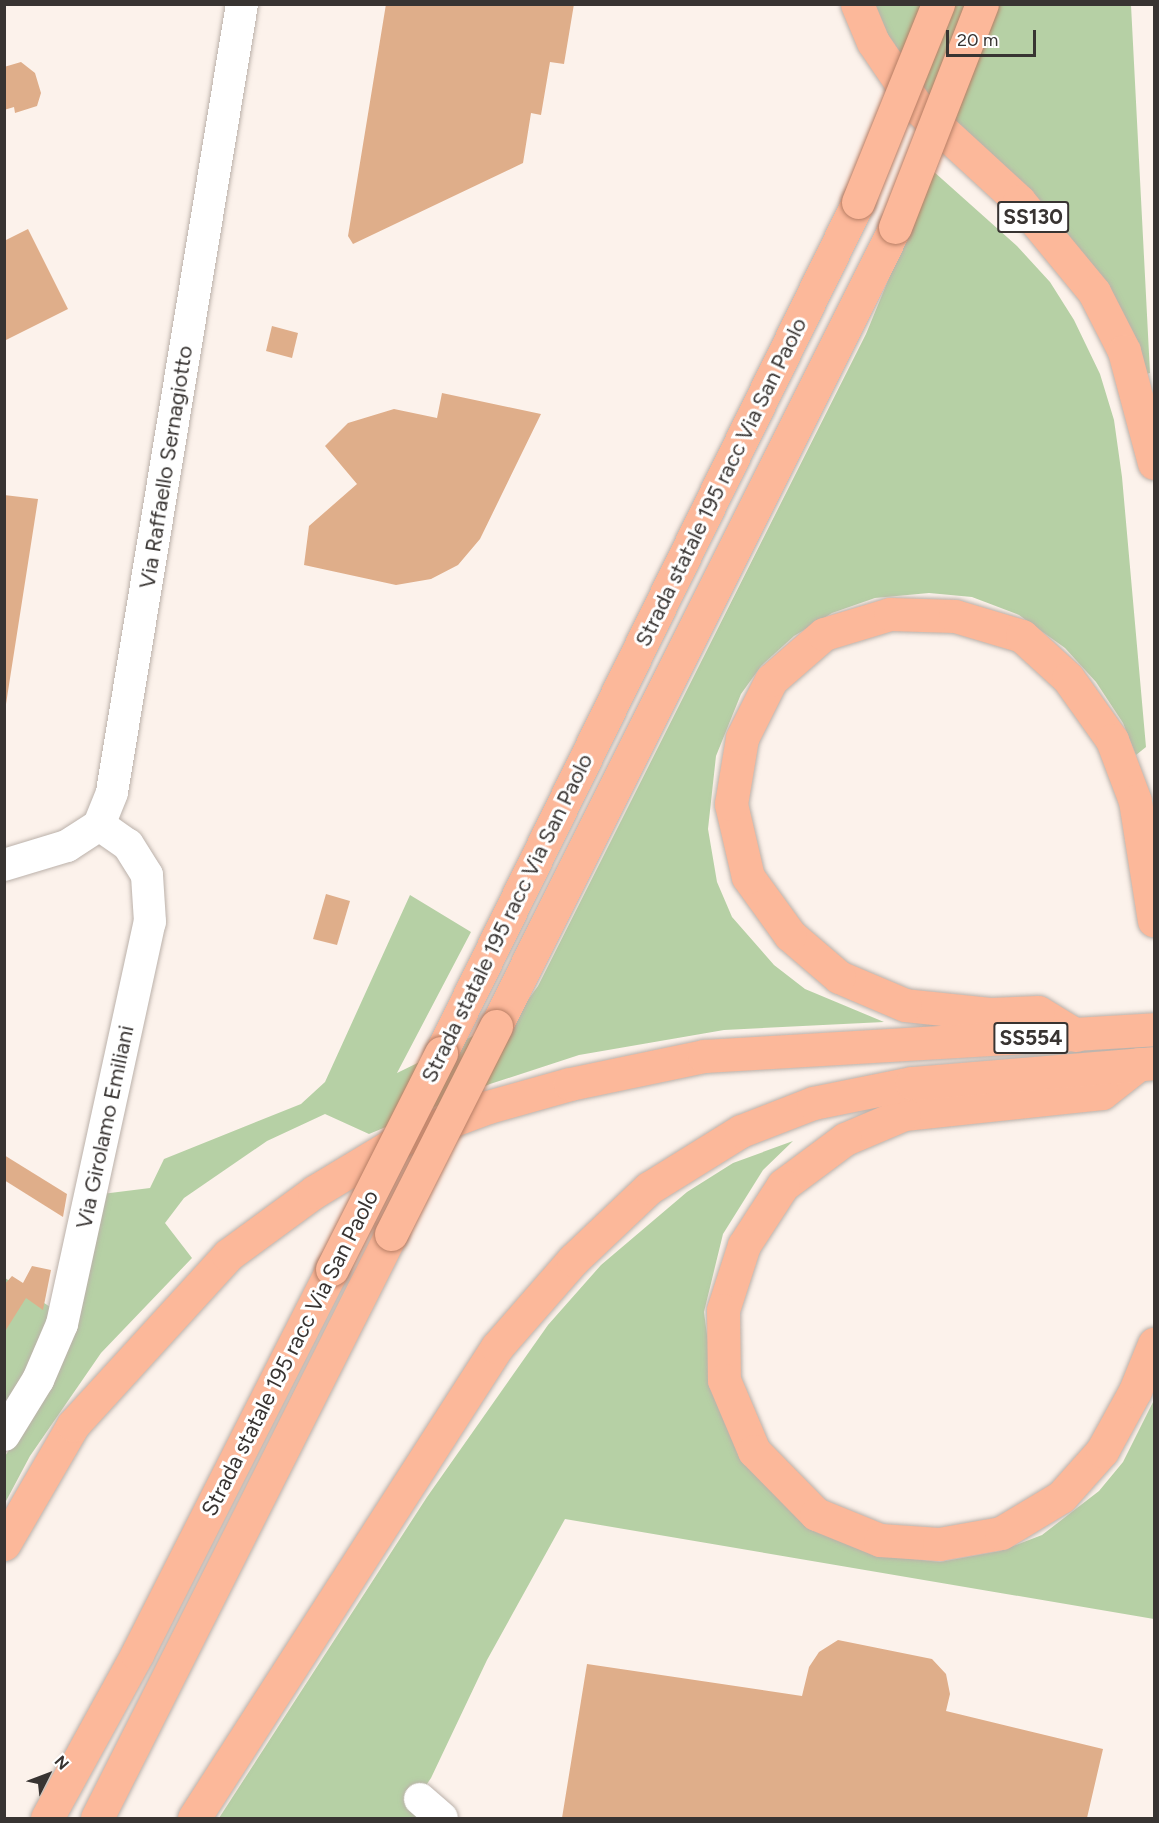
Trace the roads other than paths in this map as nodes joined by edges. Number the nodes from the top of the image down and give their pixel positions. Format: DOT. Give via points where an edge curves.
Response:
graph roads {
  1 [pos="242,4"];
  2 [pos="857,4"];
  3 [pos="938,4"];
  4 [pos="982,4"];
  5 [pos="1155,463"];
  6 [pos="99,825"];
  7 [pos="4,864"];
  8 [pos="1154,918"];
  9 [pos="1155,1029"];
  10 [pos="1076,1035"];
  11 [pos="1147,1064"];
  12 [pos="1155,1344"];
  13 [pos="4,1435"];
  14 [pos="4,1544"];
  15 [pos="47,1818"];
  16 [pos="97,1818"];
  17 [pos="194,1818"];
  1 -- 6 [label="street, Via Raffaello Sernagiotto" via="112,792"];
  2 -- 5 [label="highway, SS130" via="873,42 918,108 1019,201 1094,292 1124,351"];
  3 -- 15 [label="highway, Strada statale 195 racc Via San Paolo, bridge" via="858,202 441,1053 137,1654"];
  4 -- 16 [label="highway, Strada statale 195 racc Via San Paolo, bridge" via="895,227"];
  6 -- 7 [label="street" via="67,846"];
  6 -- 13 [label="street, Via Girolamo Emiliani" via="128,845 147,875 150,922 62,1324 39,1380"];
  8 -- 10 [label="highway" via="1135,801 1112,740 1068,678 1023,636 955,616 890,614 824,634 771,680 742,738 732,804 748,878 790,935 839,977 906,1005 990,1014 1038,1012"];
  9 -- 10 [label="highway, SS554"];
  10 -- 14 [label="highway, SS554" via="704,1056 570,1083 488,1107 402,1139 314,1192 228,1255 73,1425"];
  11 -- 12 [label="highway" via="1102,1093 904,1114 845,1139 783,1185 744,1245 723,1310 724,1380 754,1451 816,1514 880,1539 939,1544 1001,1533 1061,1497 1102,1451"];
  11 -- 17 [label="highway, SS554" via="912,1083 813,1103 741,1131 649,1188 573,1260 497,1347"];
}
